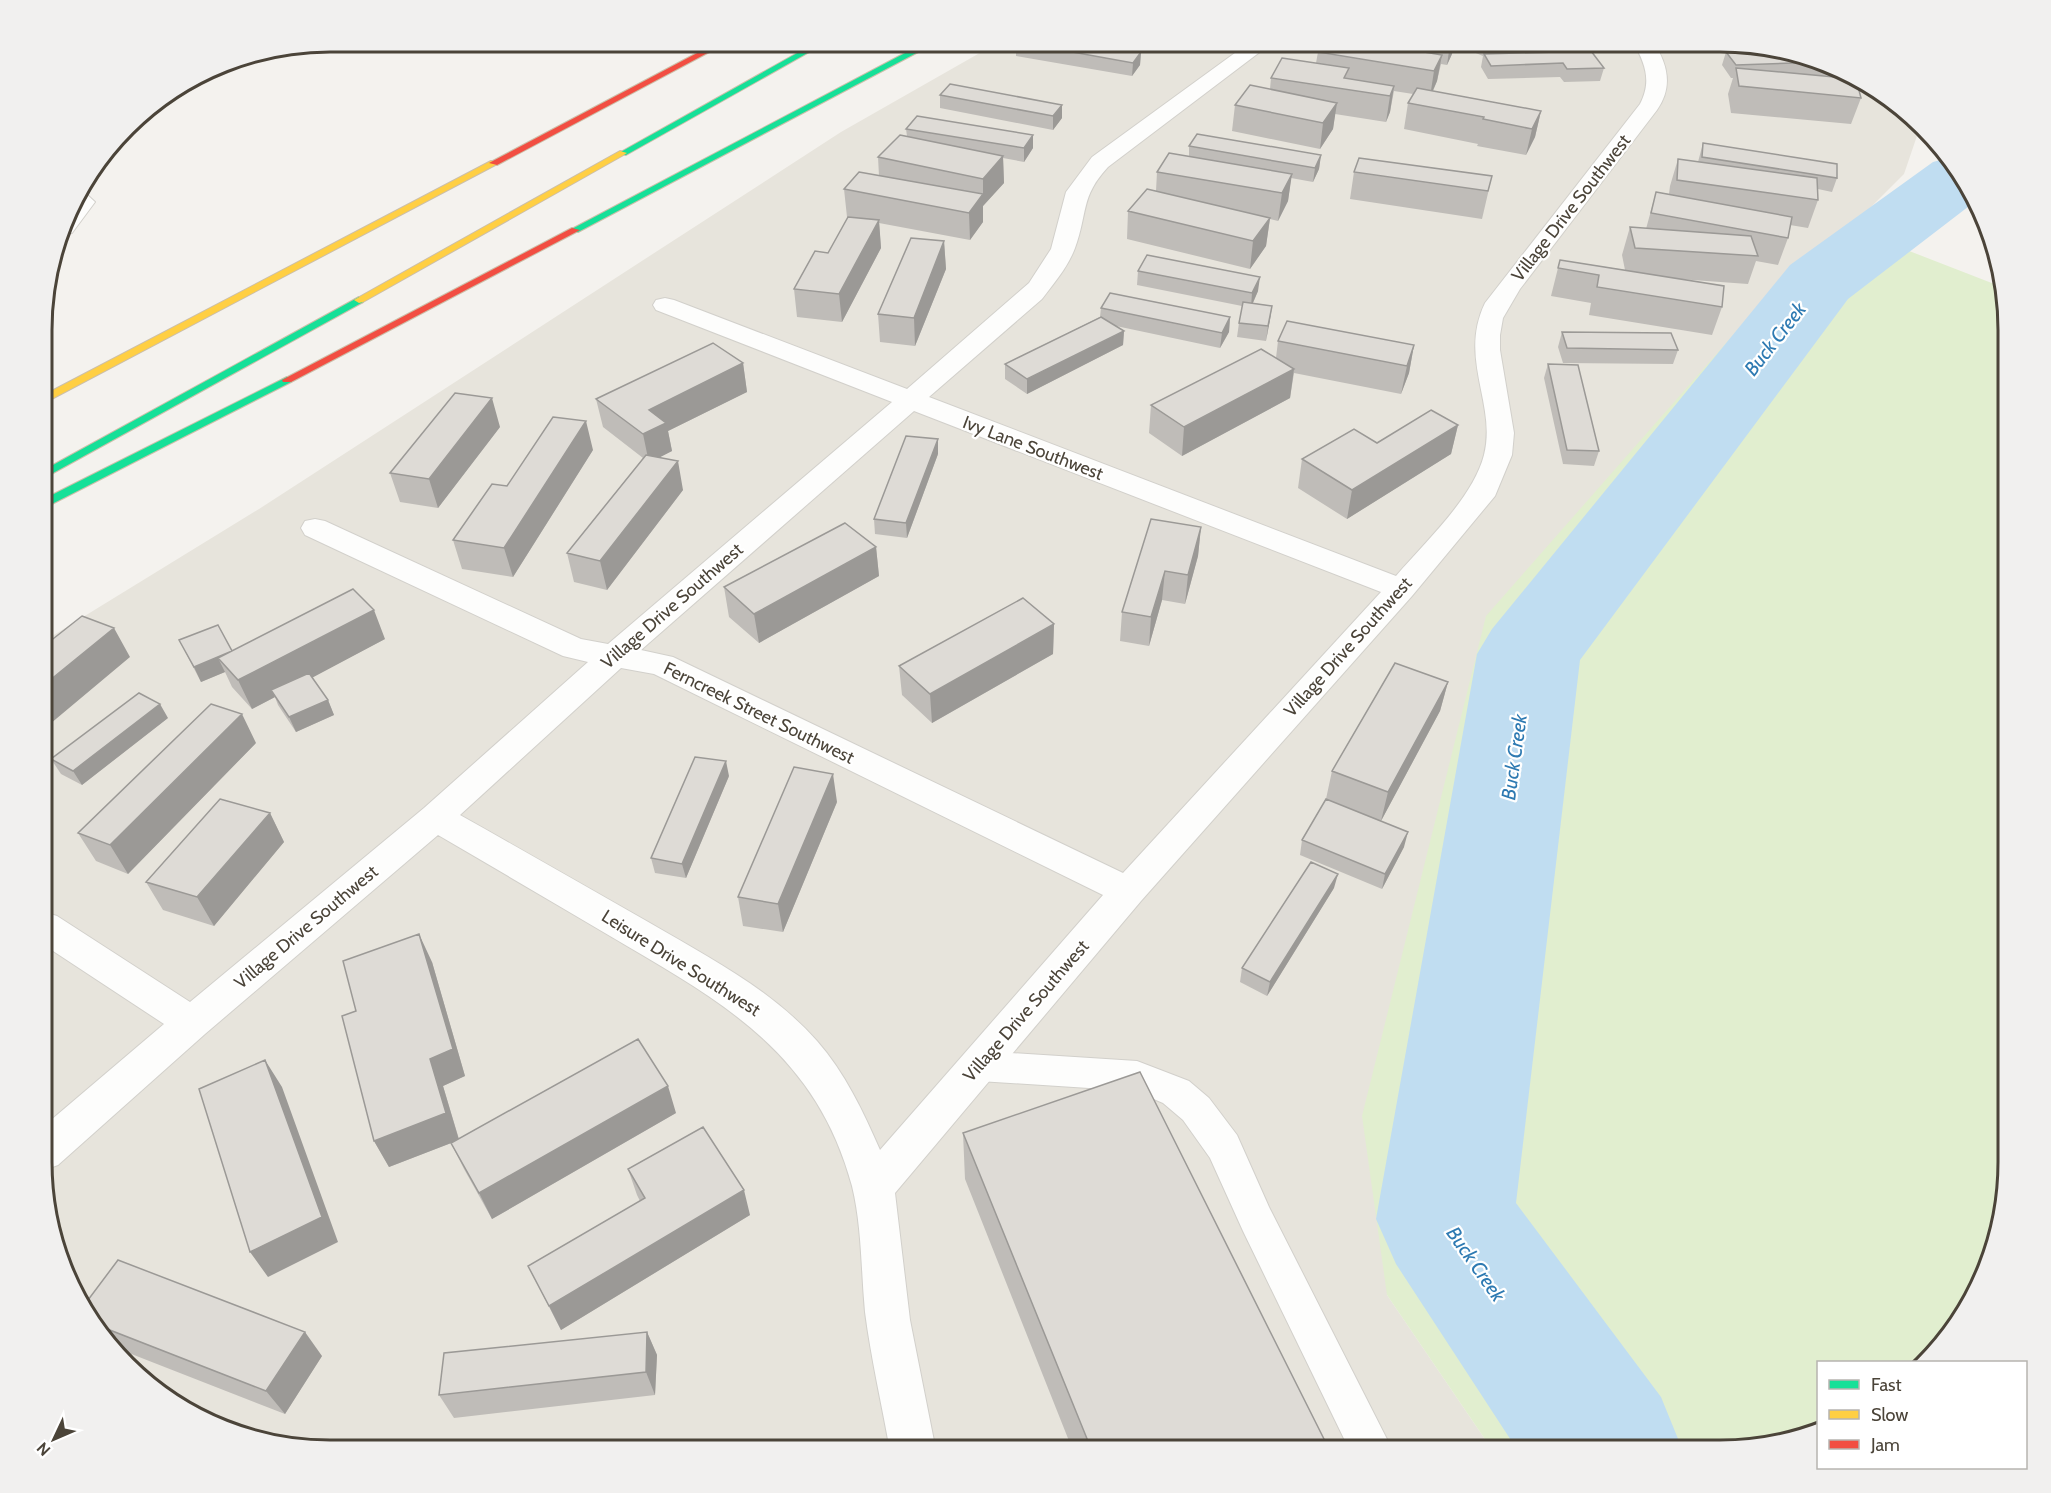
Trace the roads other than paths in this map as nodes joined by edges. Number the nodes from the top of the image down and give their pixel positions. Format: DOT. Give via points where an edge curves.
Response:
graph roads {
  1 [pos="705,52"];
  2 [pos="805,52"];
  3 [pos="914,52"];
  4 [pos="1249,52"];
  5 [pos="1649,52"];
  6 [pos="424,184"];
  7 [pos="665,306"];
  8 [pos="84,379"];
  9 [pos="52,396"];
  10 [pos="909,401"];
  11 [pos="52,471"];
  12 [pos="52,500"];
  13 [pos="315,528"];
  14 [pos="1401,589"];
  15 [pos="614,656"];
  16 [pos="436,817"];
  17 [pos="1128,891"];
  18 [pos="52,931"];
  19 [pos="192,1023"];
  20 [pos="979,1066"];
  21 [pos="52,1145"];
  22 [pos="873,1188"];
  23 [pos="911,1440"];
  24 [pos="1366,1440"];
  1 -- 8 [label="highway"];
  2 -- 11 [label="highway"];
  3 -- 12 [label="highway"];
  4 -- 10 [label="street, Village Drive Southwest" via="1088,174 1074,196 1065,242 1049,274 1033,294"];
  5 -- 14 [label="street, Village Drive Southwest" via="1658,70 1657,93 1650,106 1511,284 1490,318 1487,350 1500,433 1485,490"];
  6 -- 8 [label="highway"];
  7 -- 10 [label="street, Ivy Lane Southwest"];
  8 -- 9 [label="highway"];
  10 -- 14 [label="street, Ivy Lane Southwest"];
  10 -- 15 [label="street, Village Drive Southwest"];
  13 -- 15 [label="street, Ferncreek Street Southwest" via="574,648"];
  14 -- 17 [label="street, Village Drive Southwest"];
  15 -- 16 [label="street, Village Drive Southwest"];
  15 -- 17 [label="street, Ferncreek Street Southwest" via="662,665"];
  16 -- 19 [label="street, Village Drive Southwest"];
  16 -- 22 [label="street, Leisure Drive Southwest" via="711,977 788,1034 836,1096"];
  17 -- 20 [label="street, Village Drive Southwest"];
  18 -- 19 [label="street"];
  19 -- 21 [label="street, Village Drive Southwest"];
  20 -- 22 [label="street, Village Drive Southwest"];
  20 -- 24 [label="lane" via="1137,1076 1176,1092 1196,1109 1224,1147 1256,1220"];
  22 -- 23 [label="street, Leisure Drive Southwest" via="888,1321"];
}
